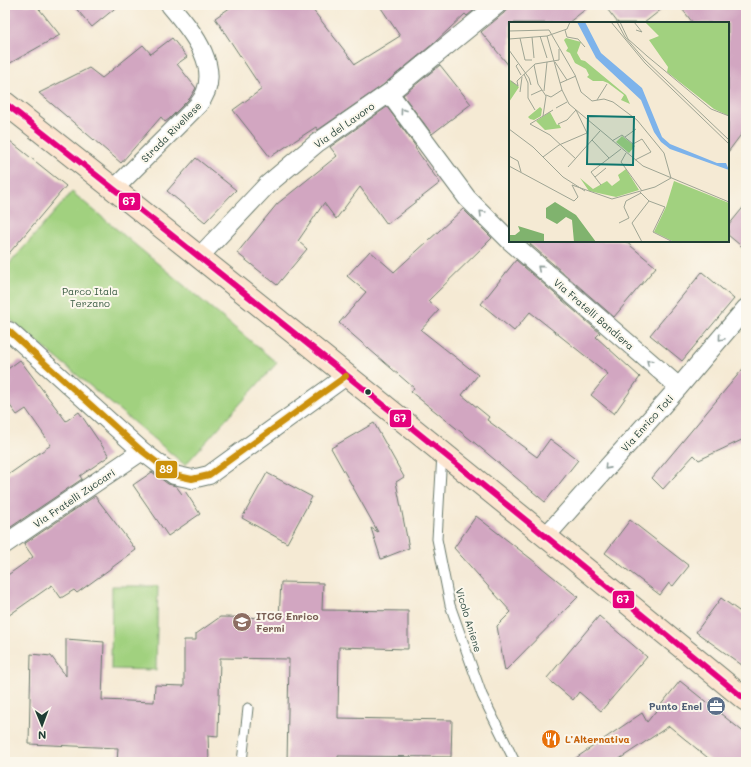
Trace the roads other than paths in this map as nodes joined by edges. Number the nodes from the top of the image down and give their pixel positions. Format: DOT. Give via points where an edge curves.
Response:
graph roads {
  1 [pos="170,5"];
  2 [pos="498,5"];
  3 [pos="389,93"];
  4 [pos="5,103"];
  5 [pos="114,189"];
  6 [pos="509,240"];
  7 [pos="511,242"];
  8 [pos="200,256"];
  9 [pos="746,308"];
  10 [pos="5,334"];
  11 [pos="346,376"];
  12 [pos="678,387"];
  13 [pos="142,451"];
  14 [pos="442,453"];
  15 [pos="546,536"];
  16 [pos="5,544"];
  17 [pos="746,700"];
  18 [pos="248,708"];
  19 [pos="242,762"];
  20 [pos="515,762"];
  1 -- 5 [label="street, Strada Rivellese" via="200,46 208,72 209,83 206,93 198,105"];
  2 -- 3 [label="street, Via del Lavoro"];
  6 -- 3 [label="street, Via Fratelli Bandiera, one-way" via="467,198"];
  3 -- 8 [label="street, Via del Lavoro" via="317,144 267,185"];
  4 -- 5 [label="main road"];
  5 -- 8 [label="main road"];
  12 -- 7 [label="street, Via Fratelli Bandiera, one-way"];
  8 -- 11 [label="main road"];
  9 -- 12 [label="street, Via Enrico Toti, one-way"];
  10 -- 13 [label="street" via="9,331"];
  11 -- 13 [label="street" via="209,475 192,479 174,475"];
  11 -- 14 [label="main road"];
  12 -- 15 [label="street, Via Enrico Toti, one-way"];
  13 -- 16 [label="street, Via Fratelli Zuccari"];
  14 -- 15 [label="main road"];
  14 -- 20 [label="lane, Vicolo Aniene" via="437,539 450,605 482,696"];
  15 -- 17 [label="main road"];
  18 -- 19 [label="lane"];
}
